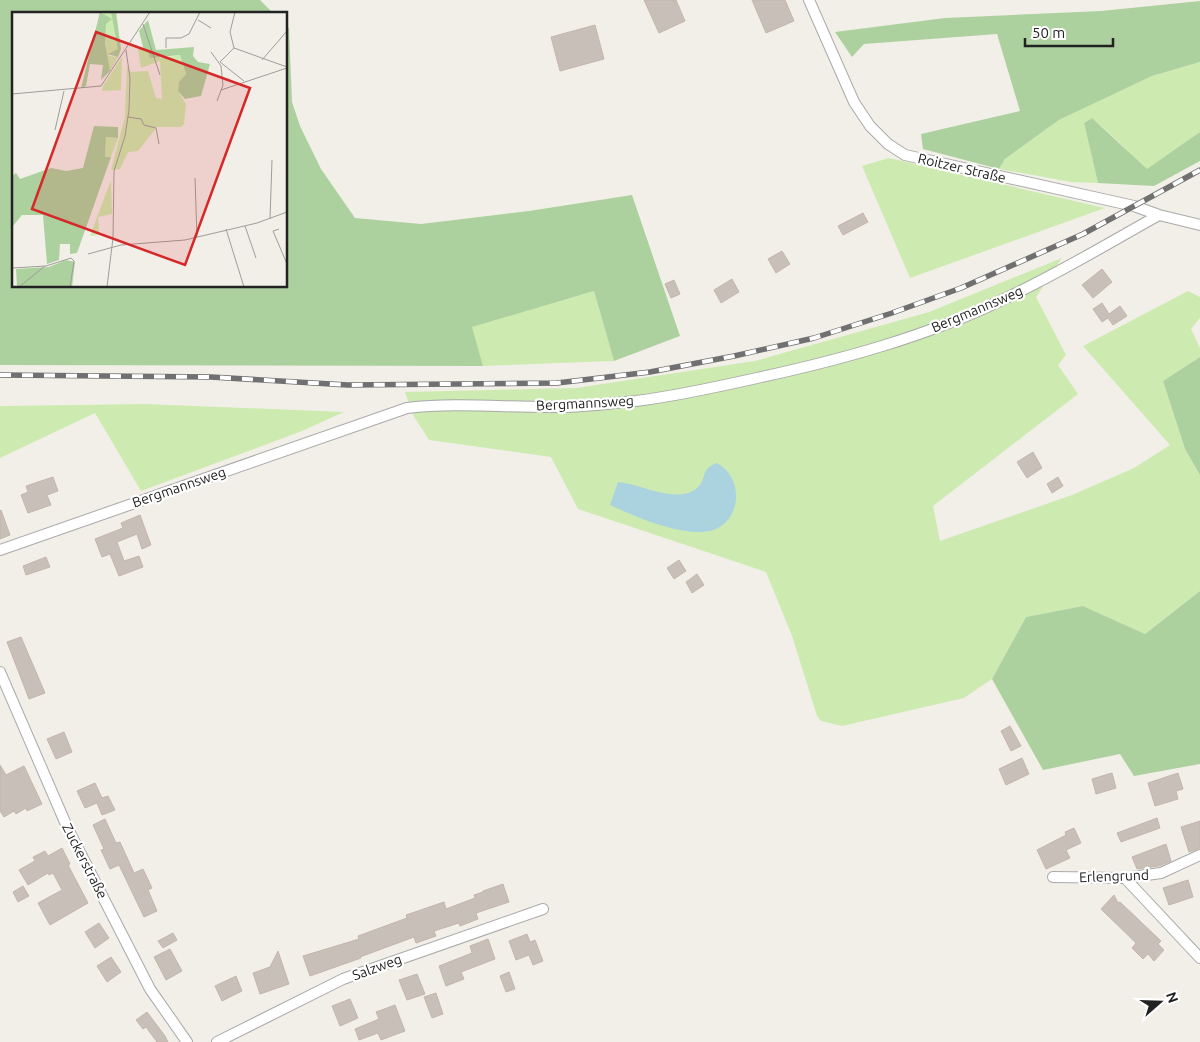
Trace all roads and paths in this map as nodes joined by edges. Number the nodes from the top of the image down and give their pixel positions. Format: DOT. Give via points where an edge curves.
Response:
graph roads {
  1 [pos="809,0"];
  2 [pos="1159,215"];
  3 [pos="1200,225"];
  4 [pos="0,550"];
  5 [pos="0,672"];
  6 [pos="1200,854"];
  7 [pos="1053,877"];
  8 [pos="1125,878"];
  9 [pos="543,908"];
  10 [pos="1200,958"];
  11 [pos="187,1042"];
  12 [pos="217,1042"];
  1 -- 2 [label="street, Roitzer Straße" via="854,102 870,126 905,155 1134,206"];
  2 -- 3 [label="street, Roitzer Straße"];
  2 -- 4 [label="street, Bergmannsweg" via="1000,301 950,322 826,362 707,389 638,400 562,407 438,404 407,408"];
  5 -- 11 [label="street, Zuckerstraße" via="68,828 150,989"];
  6 -- 8 [label="street, Erlengrund" via="1162,873"];
  7 -- 8 [label="street, Erlengrund"];
  8 -- 10 [label="street"];
  9 -- 12 [label="street, Salzweg" via="342,979"];
}
